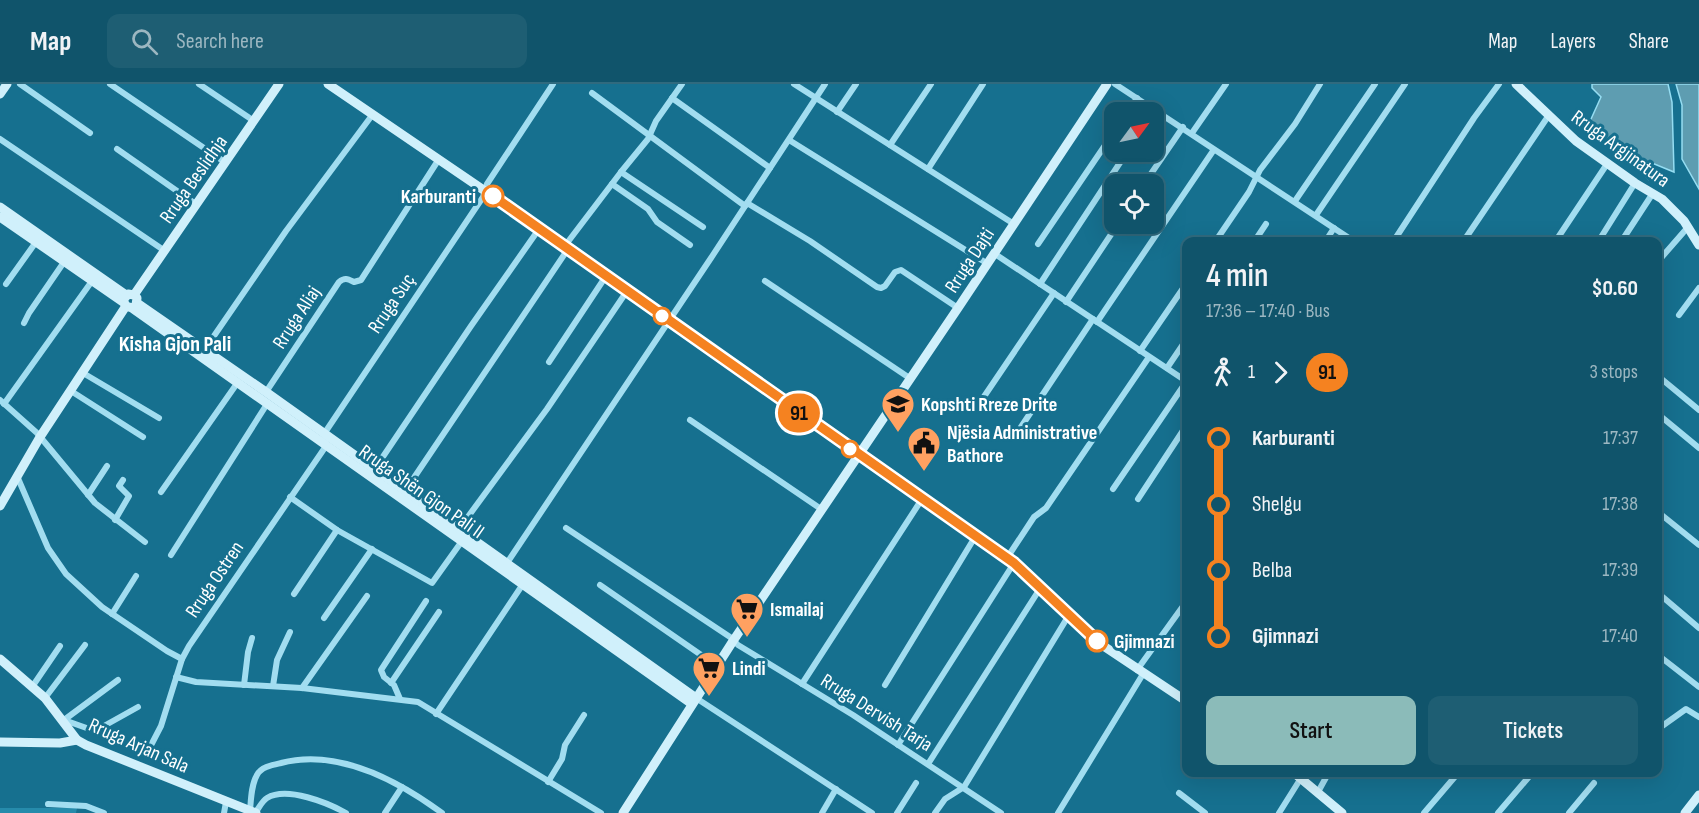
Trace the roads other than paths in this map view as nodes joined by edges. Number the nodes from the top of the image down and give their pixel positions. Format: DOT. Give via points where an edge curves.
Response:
graph roads {
  1 [pos="7,84"];
  2 [pos="20,84"];
  3 [pos="110,84"];
  4 [pos="199,84"];
  5 [pos="279,84"];
  6 [pos="328,84"];
  7 [pos="554,84"];
  8 [pos="682,84"];
  9 [pos="794,84"];
  10 [pos="825,84"];
  11 [pos="856,84"];
  12 [pos="931,84"];
  13 [pos="983,84"];
  14 [pos="1107,84"];
  15 [pos="1115,84"];
  16 [pos="1226,84"];
  17 [pos="1320,84"];
  18 [pos="1376,84"];
  19 [pos="1405,84"];
  20 [pos="1499,84"];
  21 [pos="1516,84"];
  22 [pos="592,93"];
  23 [pos="0,94"];
  24 [pos="672,98"];
  25 [pos="815,98"];
  26 [pos="1137,98"];
  27 [pos="1134,102"];
  28 [pos="1142,102"];
  29 [pos="837,112"];
  30 [pos="373,114"];
  31 [pos="1549,115"];
  32 [pos="1164,117"];
  33 [pos="254,121"];
  34 [pos="1183,127"];
  35 [pos="90,133"];
  36 [pos="1192,133"];
  37 [pos="650,135"];
  38 [pos="0,139"];
  39 [pos="789,140"];
  40 [pos="890,145"];
  41 [pos="1104,147"];
  42 [pos="117,149"];
  43 [pos="1213,151"];
  44 [pos="439,159"];
  45 [pos="1120,162"];
  46 [pos="226,163"];
  47 [pos="1607,164"];
  48 [pos="770,168"];
  49 [pos="928,169"];
  50 [pos="621,172"];
  51 [pos="1151,174"];
  52 [pos="1257,175"];
  53 [pos="1635,183"];
  54 [pos="612,184"];
  55 [pos="485,191"];
  56 [pos="1653,193"];
  57 [pos="1295,201"];
  58 [pos="746,205"];
  59 [pos="197,206"];
  60 [pos="0,207"];
  61 [pos="1316,215"];
  62 [pos="0,217"];
  63 [pos="1014,224"];
  64 [pos="1266,224"];
  65 [pos="702,227"];
  66 [pos="1688,227"];
  67 [pos="1334,228"];
  68 [pos="539,229"];
  69 [pos="1111,234"];
  70 [pos="1218,237"];
  71 [pos="1257,237"];
  72 [pos="1328,237"];
  73 [pos="1348,237"];
  74 [pos="1396,237"];
  75 [pos="1465,237"];
  76 [pos="1558,237"];
  77 [pos="1601,237"];
  78 [pos="1624,237"];
  79 [pos="36,242"];
  80 [pos="1038,244"];
  81 [pos="690,245"];
  82 [pos="1699,245"];
  83 [pos="566,248"];
  84 [pos="165,251"];
  85 [pos="995,254"];
  86 [pos="1662,257"];
  87 [pos="64,262"];
  88 [pos="988,264"];
  89 [pos="606,276"];
  90 [pos="92,281"];
  91 [pos="765,281"];
  92 [pos="6,284"];
  93 [pos="1040,284"];
  94 [pos="1699,288"];
  95 [pos="1182,290"];
  96 [pos="627,291"];
  97 [pos="1054,293"];
  98 [pos="130,301"];
  99 [pos="1066,302"];
  100 [pos="958,308"];
  101 [pos="1679,315"];
  102 [pos="669,321"];
  103 [pos="1095,321"];
  104 [pos="24,323"];
  105 [pos="1182,346"];
  106 [pos="205,349"];
  107 [pos="1140,351"];
  108 [pos="1149,357"];
  109 [pos="549,362"];
  110 [pos="1167,368"];
  111 [pos="82,373"];
  112 [pos="1182,378"];
  113 [pos="911,379"];
  114 [pos="1662,379"];
  115 [pos="238,382"];
  116 [pos="1182,387"];
  117 [pos="71,391"];
  118 [pos="266,392"];
  119 [pos="2,402"];
  120 [pos="267,404"];
  121 [pos="979,404"];
  122 [pos="1699,410"];
  123 [pos="1662,417"];
  124 [pos="159,418"];
  125 [pos="690,420"];
  126 [pos="1182,432"];
  127 [pos="1017,433"];
  128 [pos="324,435"];
  129 [pos="143,436"];
  130 [pos="40,437"];
  131 [pos="326,446"];
  132 [pos="1699,448"];
  133 [pos="858,454"];
  134 [pos="107,466"];
  135 [pos="374,470"];
  136 [pos="17,476"];
  137 [pos="123,480"];
  138 [pos="1113,489"];
  139 [pos="405,491"];
  140 [pos="161,492"];
  141 [pos="88,495"];
  142 [pos="290,497"];
  143 [pos="922,499"];
  144 [pos="1138,499"];
  145 [pos="0,506"];
  146 [pos="821,509"];
  147 [pos="1662,515"];
  148 [pos="115,520"];
  149 [pos="566,528"];
  150 [pos="459,529"];
  151 [pos="337,530"];
  152 [pos="975,537"];
  153 [pos="462,541"];
  154 [pos="144,542"];
  155 [pos="1699,545"];
  156 [pos="372,549"];
  157 [pos="171,555"];
  158 [pos="1010,561"];
  159 [pos="507,563"];
  160 [pos="136,576"];
  161 [pos="523,584"];
  162 [pos="600,585"];
  163 [pos="1041,586"];
  164 [pos="294,594"];
  165 [pos="367,596"];
  166 [pos="1662,596"];
  167 [pos="426,602"];
  168 [pos="1182,608"];
  169 [pos="439,612"];
  170 [pos="112,614"];
  171 [pos="1069,615"];
  172 [pos="324,618"];
  173 [pos="1699,628"];
  174 [pos="290,632"];
  175 [pos="252,638"];
  176 [pos="733,640"];
  177 [pos="85,645"];
  178 [pos="60,646"];
  179 [pos="0,658"];
  180 [pos="1662,658"];
  181 [pos="182,659"];
  182 [pos="717,666"];
  183 [pos="1140,672"];
  184 [pos="176,677"];
  185 [pos="118,680"];
  186 [pos="391,683"];
  187 [pos="802,684"];
  188 [pos="885,684"];
  189 [pos="244,685"];
  190 [pos="273,686"];
  191 [pos="32,687"];
  192 [pos="1699,687"];
  193 [pos="302,688"];
  194 [pos="45,698"];
  195 [pos="1182,698"];
  196 [pos="400,699"];
  197 [pos="694,701"];
  198 [pos="138,707"];
  199 [pos="436,714"];
  200 [pos="584,715"];
  201 [pos="1699,717"];
  202 [pos="64,720"];
  203 [pos="1662,726"];
  204 [pos="69,730"];
  205 [pos="77,740"];
  206 [pos="0,742"];
  207 [pos="48,743"];
  208 [pos="898,745"];
  209 [pos="147,753"];
  210 [pos="928,764"];
  211 [pos="1296,777"];
  212 [pos="1299,777"];
  213 [pos="1326,777"];
  214 [pos="1455,777"];
  215 [pos="1529,777"];
  216 [pos="548,782"];
  217 [pos="916,783"];
  218 [pos="1594,783"];
  219 [pos="402,787"];
  220 [pos="964,787"];
  221 [pos="836,789"];
  222 [pos="1318,792"];
  223 [pos="1179,794"];
  224 [pos="1699,795"];
  225 [pos="226,802"];
  226 [pos="48,804"];
  227 [pos="863,807"];
  228 [pos="254,812"];
  229 [pos="104,813"];
  230 [pos="224,813"];
  231 [pos="346,813"];
  232 [pos="385,813"];
  233 [pos="442,813"];
  234 [pos="601,813"];
  235 [pos="623,813"];
  236 [pos="822,813"];
  237 [pos="858,813"];
  238 [pos="872,813"];
  239 [pos="897,813"];
  240 [pos="935,813"];
  241 [pos="1001,813"];
  242 [pos="1058,813"];
  243 [pos="1205,813"];
  244 [pos="1279,813"];
  245 [pos="1342,813"];
  246 [pos="1424,813"];
  247 [pos="1498,813"];
  248 [pos="1569,813"];
  249 [pos="1685,813"];
  1 -- 23 [label="street"];
  2 -- 35 [label="street"];
  3 -- 46 [label="street"];
  4 -- 33 [label="street"];
  5 -- 33 [label="street, Rruga Beslidhja"];
  6 -- 30 [label="street"];
  7 -- 55 [label="street, Rruga Suç"];
  8 -- 24 [label="street"];
  9 -- 25 [label="street"];
  10 -- 25 [label="street"];
  11 -- 29 [label="street"];
  12 -- 40 [label="street"];
  13 -- 49 [label="street"];
  14 -- 63 [label="street, Rruga Dajti"];
  15 -- 26 [label="street"];
  16 -- 36 [label="street"];
  17 -- 52 [label="street"];
  18 -- 57 [label="street"];
  19 -- 61 [label="street"];
  20 -- 74 [label="street"];
  21 -- 31 [label="street, Rruga Argjinatura"];
  22 -- 37 [label="street"];
  24 -- 37 [label="street"];
  24 -- 48 [label="street"];
  25 -- 29 [label="street"];
  25 -- 39 [label="street"];
  26 -- 27 [label="street"];
  26 -- 28 [label="street"];
  29 -- 40 [label="street"];
  30 -- 44 [label="street"];
  30 -- 106 [label="street"];
  31 -- 47 [label="street, Rruga Argjinatura"];
  31 -- 75 [label="street"];
  32 -- 34 [label="street"];
  33 -- 46 [label="street, Rruga Beslidhja"];
  34 -- 36 [label="street"];
  34 -- 51 [label="street"];
  36 -- 52 [label="street"];
  37 -- 50 [label="street"];
  37 -- 58 [label="street"];
  38 -- 84 [label="street"];
  39 -- 48 [label="street"];
  39 -- 88 [label="street"];
  40 -- 49 [label="street"];
  41 -- 80 [label="street"];
  42 -- 59 [label="street"];
  43 -- 103 [label="street"];
  44 -- 55 [label="street"];
  44 -- 118 [label="street, Rruga Aliaj" via="361,280 347,278 339,282"];
  45 -- 93 [label="street"];
  46 -- 59 [label="street, Rruga Beslidhja"];
  47 -- 53 [label="street, Rruga Argjinatura"];
  47 -- 76 [label="street"];
  48 -- 58 [label="street"];
  49 -- 63 [label="street"];
  50 -- 54 [label="street"];
  50 -- 65 [label="street"];
  52 -- 57 [label="street"];
  52 -- 70 [label="street"];
  53 -- 56 [label="street, Rruga Argjinatura"];
  53 -- 77 [label="street"];
  54 -- 81 [label="street"];
  54 -- 83 [label="street"];
  55 -- 68 [label="street"];
  55 -- 128 [label="street, Rruga Suç"];
  56 -- 66 [label="street, Rruga Argjinatura"];
  56 -- 78 [label="street"];
  57 -- 61 [label="street"];
  58 -- 100 [label="street" via="810,241 877,287 885,286 901,270"];
  58 -- 102 [label="street"];
  59 -- 84 [label="street, Rruga Beslidhja"];
  60 -- 98 [label="street, Rruga Shën Gjon Pali II"];
  61 -- 67 [label="street"];
  62 -- 79 [label="street, Rruga Shën Gjon Pali II"];
  63 -- 85 [label="street, Rruga Dajti"];
  64 -- 71 [label="street"];
  66 -- 82 [label="street, Rruga Argjinatura"];
  66 -- 86 [label="street"];
  67 -- 72 [label="street"];
  67 -- 73 [label="street"];
  68 -- 83 [label="street"];
  68 -- 135 [label="street"];
  69 -- 99 [label="street"];
  79 -- 87 [label="street, Rruga Shën Gjon Pali II"];
  79 -- 92 [label="street"];
  83 -- 89 [label="street"];
  83 -- 139 [label="street"];
  84 -- 98 [label="street, Rruga Beslidhja"];
  85 -- 88 [label="street, Rruga Dajti"];
  85 -- 93 [label="street"];
  87 -- 90 [label="street, Rruga Shën Gjon Pali II"];
  87 -- 104 [label="street"];
  88 -- 100 [label="street, Rruga Dajti"];
  89 -- 96 [label="street"];
  89 -- 109 [label="street"];
  90 -- 98 [label="street, Rruga Shën Gjon Pali II"];
  90 -- 119 [label="street"];
  91 -- 113 [label="street"];
  93 -- 97 [label="street"];
  94 -- 101 [label="street"];
  95 -- 107 [label="street"];
  96 -- 102 [label="street"];
  96 -- 150 [label="street"];
  97 -- 99 [label="street"];
  97 -- 121 [label="street"];
  98 -- 106 [label="street, Rruga Shën Gjon Pali II"];
  98 -- 111 [label="street, Rruga Beslidhja"];
  98 -- 115 [label="street, Rruga Shën Gjon Pali II"];
  99 -- 103 [label="street"];
  100 -- 113 [label="street, Rruga Dajti"];
  102 -- 133 [label="street"];
  102 -- 159 [label="street"];
  103 -- 107 [label="street"];
  103 -- 127 [label="street"];
  105 -- 110 [label="street"];
  106 -- 118 [label="street, Rruga Shën Gjon Pali II"];
  107 -- 108 [label="street"];
  108 -- 110 [label="street"];
  108 -- 158 [label="street" via="1046,508 1034,518"];
  110 -- 112 [label="street"];
  111 -- 117 [label="street, Rruga Beslidhja"];
  111 -- 124 [label="street"];
  113 -- 133 [label="street, Rruga Dajti"];
  114 -- 122 [label="street"];
  115 -- 120 [label="street, Rruga Shën Gjon Pali II"];
  115 -- 140 [label="street"];
  116 -- 138 [label="street"];
  117 -- 129 [label="street"];
  117 -- 130 [label="street, Rruga Beslidhja"];
  118 -- 128 [label="street, Rruga Shën Gjon Pali II"];
  119 -- 130 [label="street"];
  120 -- 131 [label="street, Rruga Shën Gjon Pali II"];
  120 -- 157 [label="street"];
  123 -- 132 [label="street"];
  125 -- 146 [label="street"];
  126 -- 144 [label="street"];
  128 -- 131 [label="street"];
  128 -- 135 [label="street, Rruga Shën Gjon Pali II"];
  130 -- 136 [label="street, Rruga Beslidhja"];
  130 -- 141 [label="street"];
  131 -- 142 [label="street, Rruga Ostren"];
  131 -- 153 [label="street, Rruga Shën Gjon Pali II"];
  133 -- 143 [label="street"];
  133 -- 146 [label="street, Rruga Dajti"];
  134 -- 141 [label="street"];
  135 -- 139 [label="street, Rruga Shën Gjon Pali II"];
  136 -- 145 [label="street, Rruga Beslidhja"];
  136 -- 170 [label="street" via="57,562 78,587"];
  137 -- 148 [label="street" via="120,489 129,496"];
  139 -- 150 [label="street, Rruga Shën Gjon Pali II"];
  141 -- 148 [label="street"];
  142 -- 151 [label="street"];
  142 -- 181 [label="street, Rruga Ostren"];
  143 -- 152 [label="street"];
  143 -- 187 [label="street"];
  146 -- 176 [label="street, Rruga Dajti"];
  147 -- 155 [label="street"];
  148 -- 154 [label="street"];
  149 -- 176 [label="street, Rruga Dervish Tarja"];
  150 -- 159 [label="street, Rruga Shën Gjon Pali II"];
  151 -- 156 [label="street"];
  151 -- 164 [label="street"];
  152 -- 158 [label="street"];
  152 -- 188 [label="street"];
  153 -- 156 [label="street" via="432,583"];
  153 -- 161 [label="street, Rruga Shën Gjon Pali II"];
  156 -- 172 [label="street"];
  158 -- 163 [label="street"];
  158 -- 208 [label="street"];
  159 -- 197 [label="street, Rruga Shën Gjon Pali II"];
  160 -- 170 [label="street"];
  161 -- 197 [label="street, Rruga Shën Gjon Pali II"];
  161 -- 199 [label="street"];
  162 -- 182 [label="street"];
  163 -- 171 [label="street"];
  163 -- 210 [label="street"];
  165 -- 193 [label="street"];
  166 -- 173 [label="street"];
  167 -- 186 [label="street" via="383,664 382,674"];
  168 -- 183 [label="street"];
  169 -- 186 [label="street"];
  170 -- 181 [label="street"];
  171 -- 183 [label="street"];
  171 -- 220 [label="street"];
  174 -- 190 [label="street" via="277,660"];
  175 -- 189 [label="street"];
  176 -- 182 [label="street, Rruga Dajti"];
  176 -- 187 [label="street, Rruga Dervish Tarja"];
  177 -- 194 [label="street"];
  178 -- 191 [label="street"];
  179 -- 191 [label="street, Rruga Arjan Sala"];
  180 -- 192 [label="street"];
  181 -- 184 [label="street, Rruga Ostren"];
  182 -- 197 [label="street, Rruga Dajti"];
  183 -- 195 [label="street"];
  183 -- 242 [label="street"];
  184 -- 189 [label="street"];
  184 -- 209 [label="street, Rruga Ostren" via="161,726"];
  185 -- 202 [label="street"];
  186 -- 196 [label="street"];
  187 -- 208 [label="street, Rruga Dervish Tarja"];
  189 -- 190 [label="street"];
  190 -- 193 [label="street"];
  191 -- 194 [label="street, Rruga Arjan Sala"];
  193 -- 196 [label="street"];
  194 -- 202 [label="street, Rruga Arjan Sala"];
  196 -- 199 [label="street" via="418,702"];
  197 -- 221 [label="street"];
  197 -- 235 [label="street, Rruga Dajti"];
  198 -- 202 [label="street" via="95,731"];
  199 -- 216 [label="street"];
  200 -- 216 [label="street"];
  201 -- 203 [label="street" via="1686,709"];
  202 -- 204 [label="street, Rruga Arjan Sala"];
  204 -- 205 [label="street, Rruga Arjan Sala"];
  204 -- 207 [label="street"];
  205 -- 207 [label="street"];
  205 -- 225 [label="street, Rruga Arjan Sala"];
  206 -- 207 [label="street"];
  208 -- 210 [label="street, Rruga Dervish Tarja"];
  210 -- 220 [label="street, Rruga Dervish Tarja"];
  211 -- 244 [label="street"];
  212 -- 222 [label="street"];
  213 -- 222 [label="street"];
  214 -- 246 [label="street"];
  215 -- 247 [label="street"];
  216 -- 234 [label="street"];
  217 -- 239 [label="street"];
  218 -- 248 [label="street"];
  219 -- 228 [label="street" via="335,760 285,761 258,772"];
  219 -- 232 [label="street"];
  219 -- 233 [label="street"];
  220 -- 240 [label="street" via="945,799"];
  220 -- 241 [label="street, Rruga Dervish Tarja"];
  221 -- 227 [label="street"];
  221 -- 236 [label="street"];
  222 -- 245 [label="street"];
  223 -- 243 [label="street"];
  224 -- 249 [label="street"];
  225 -- 228 [label="street, Rruga Arjan Sala"];
  225 -- 230 [label="street"];
  226 -- 229 [label="street" via="86,806"];
  227 -- 237 [label="street"];
  227 -- 238 [label="street"];
  228 -- 231 [label="street" via="267,798 286,795 319,800"];
}
